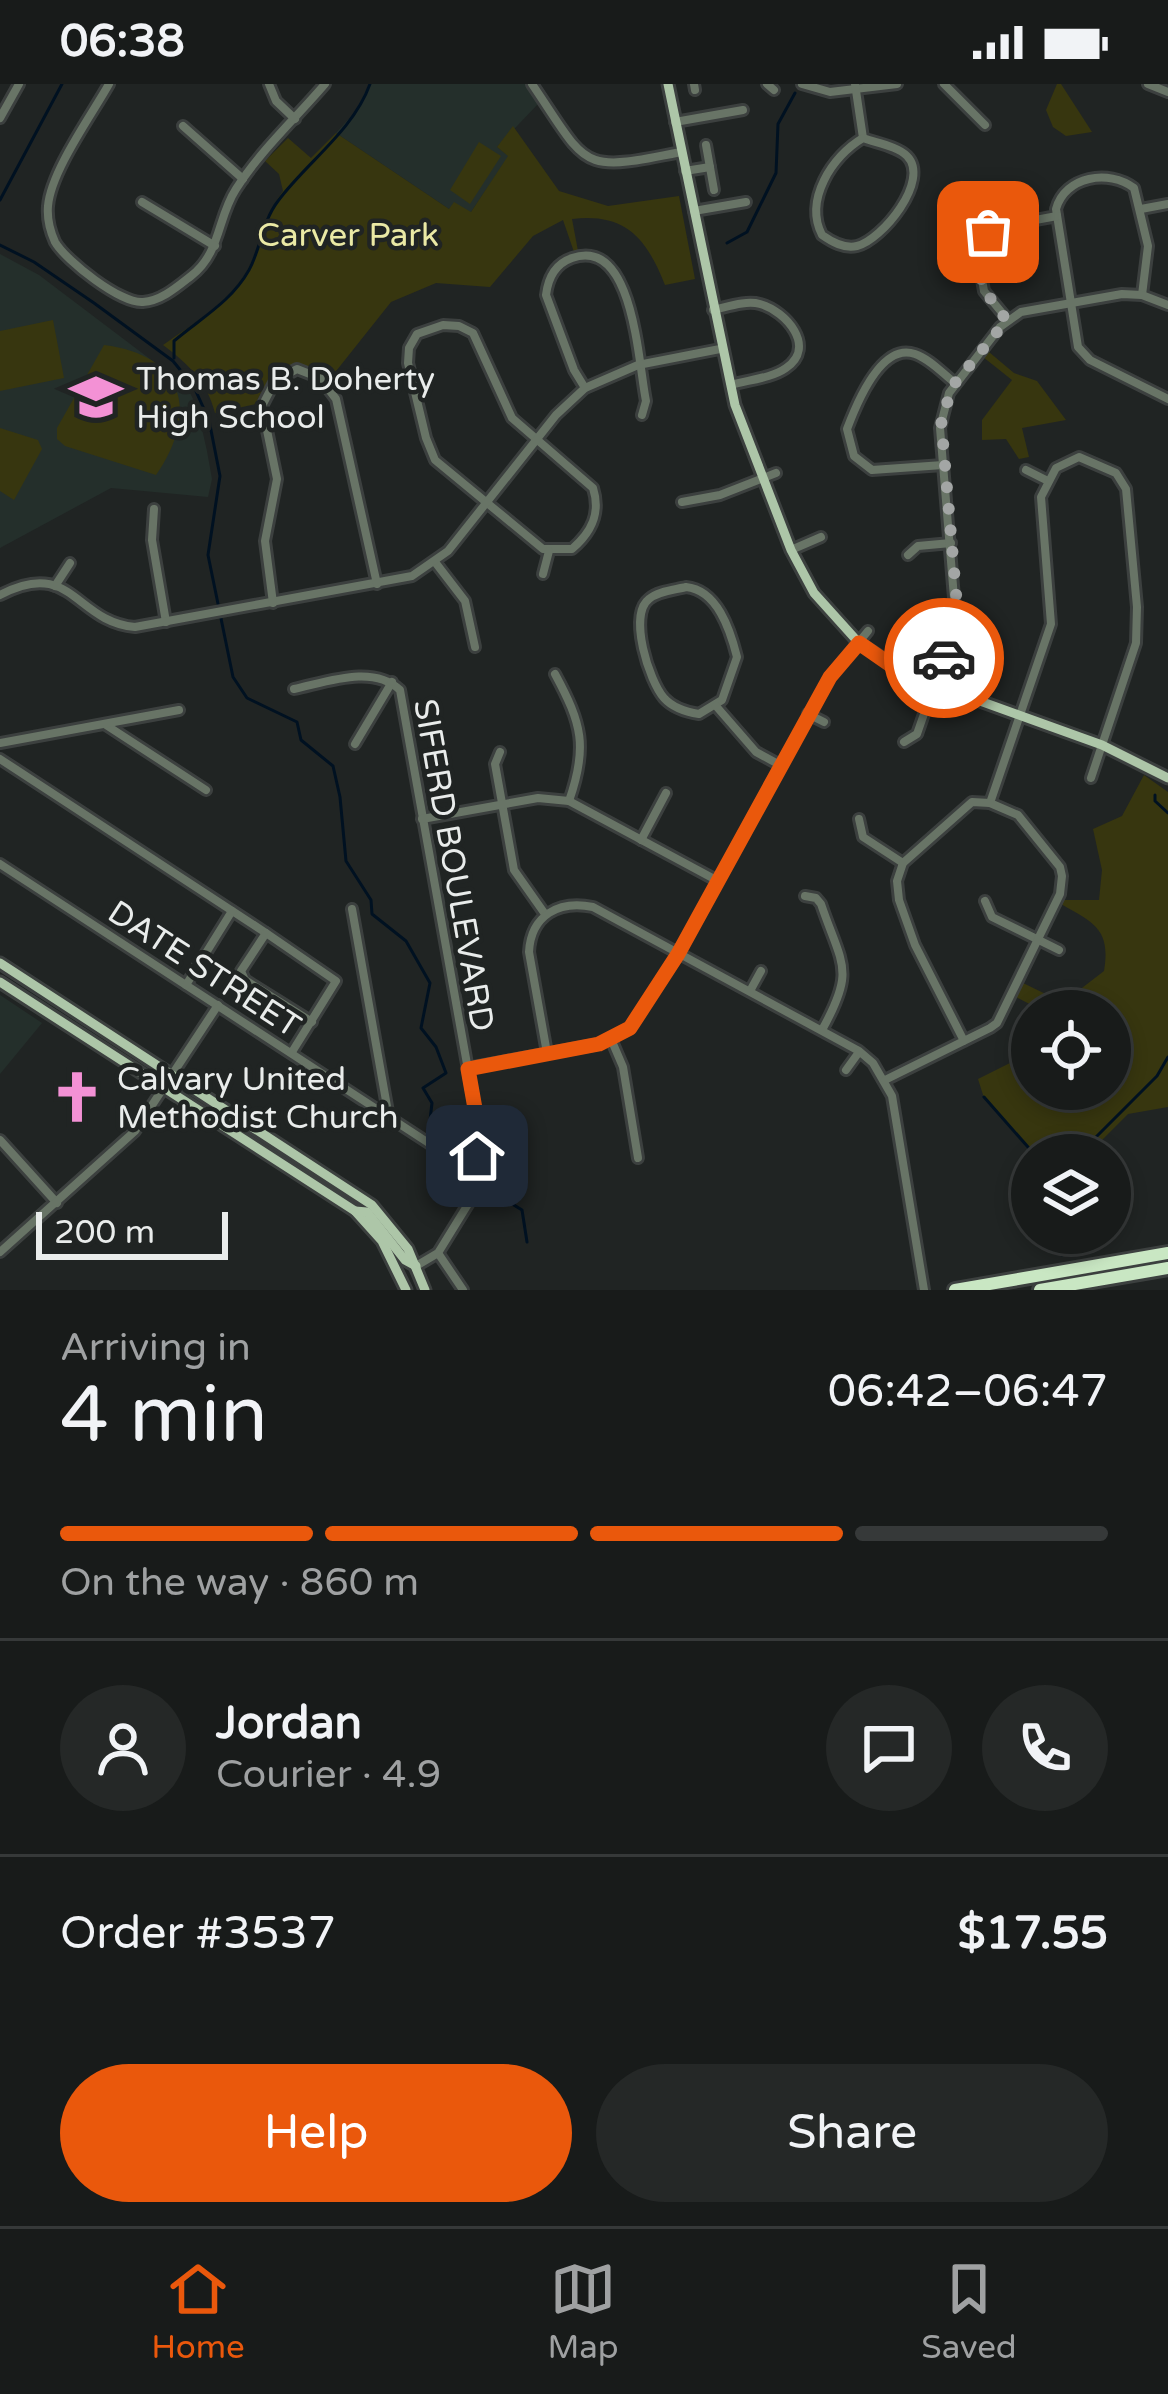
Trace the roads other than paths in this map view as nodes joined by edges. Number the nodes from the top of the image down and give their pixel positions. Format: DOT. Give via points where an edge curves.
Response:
graph roads {
  1 [pos="19,84"];
  2 [pos="109,84"];
  3 [pos="268,84"];
  4 [pos="325,84"];
  5 [pos="532,84"];
  6 [pos="668,84"];
  7 [pos="802,84"];
  8 [pos="896,84"];
  9 [pos="944,84"];
  10 [pos="1148,84"];
  11 [pos="855,87"];
  12 [pos="1168,92"];
  13 [pos="743,110"];
  14 [pos="1,115"];
  15 [pos="295,119"];
  16 [pos="675,122"];
  17 [pos="985,125"];
  18 [pos="183,126"];
  19 [pos="863,138"];
  20 [pos="706,145"];
  21 [pos="681,152"];
  22 [pos="710,167"];
  23 [pos="685,171"];
  24 [pos="243,178"];
  25 [pos="714,190"];
  26 [pos="142,202"];
  27 [pos="746,202"];
  28 [pos="1168,204"];
  29 [pos="1141,209"];
  30 [pos="693,211"];
  31 [pos="1057,216"];
  32 [pos="215,246"];
  33 [pos="1142,295"];
  34 [pos="1071,303"];
  35 [pos="1168,305"];
  36 [pos="712,310"];
  37 [pos="1007,320"];
  38 [pos="720,349"];
  39 [pos="638,365"];
  40 [pos="955,383"];
  41 [pos="729,385"];
  42 [pos="585,388"];
  43 [pos="1168,399"];
  44 [pos="642,415"];
  45 [pos="536,440"];
  46 [pos="943,465"];
  47 [pos="1026,470"];
  48 [pos="776,473"];
  49 [pos="763,478"];
  50 [pos="1048,481"];
  51 [pos="487,502"];
  52 [pos="682,502"];
  53 [pos="154,509"];
  54 [pos="821,537"];
  55 [pos="950,543"];
  56 [pos="549,550"];
  57 [pos="791,550"];
  58 [pos="908,555"];
  59 [pos="435,562"];
  60 [pos="70,563"];
  61 [pos="543,574"];
  62 [pos="378,584"];
  63 [pos="56,586"];
  64 [pos="0,595"];
  65 [pos="273,603"];
  66 [pos="166,622"];
  67 [pos="868,631"];
  68 [pos="859,643"];
  69 [pos="475,647"];
  70 [pos="555,674"];
  71 [pos="392,682"];
  72 [pos="934,686"];
  73 [pos="294,688"];
  74 [pos="716,706"];
  75 [pos="179,710"];
  76 [pos="808,714"];
  77 [pos="1019,716"];
  78 [pos="824,722"];
  79 [pos="106,725"];
  80 [pos="904,742"];
  81 [pos="0,743"];
  82 [pos="355,744"];
  83 [pos="1102,745"];
  84 [pos="500,752"];
  85 [pos="0,759"];
  86 [pos="780,765"];
  87 [pos="1091,778"];
  88 [pos="1168,778"];
  89 [pos="206,790"];
  90 [pos="766,791"];
  91 [pos="666,793"];
  92 [pos="780,798"];
  93 [pos="568,801"];
  94 [pos="990,803"];
  95 [pos="502,805"];
  96 [pos="422,819"];
  97 [pos="859,819"];
  98 [pos="641,840"];
  99 [pos="903,863"];
  100 [pos="0,864"];
  101 [pos="718,881"];
  102 [pos="805,896"];
  103 [pos="985,901"];
  104 [pos="352,908"];
  105 [pos="232,911"];
  106 [pos="545,914"];
  107 [pos="266,933"];
  108 [pos="1038,940"];
  109 [pos="1059,950"];
  110 [pos="678,954"];
  111 [pos="0,963"];
  112 [pos="761,971"];
  113 [pos="26,980"];
  114 [pos="2,983"];
  115 [pos="186,985"];
  116 [pos="750,992"];
  117 [pos="218,1005"];
  118 [pos="620,1015"];
  119 [pos="312,1022"];
  120 [pos="630,1028"];
  121 [pos="822,1030"];
  122 [pos="611,1039"];
  123 [pos="964,1041"];
  124 [pos="859,1051"];
  125 [pos="292,1052"];
  126 [pos="547,1053"];
  127 [pos="468,1069"];
  128 [pos="846,1070"];
  129 [pos="173,1074"];
  130 [pos="885,1080"];
  131 [pos="165,1087"];
  132 [pos="388,1114"];
  133 [pos="0,1140"];
  134 [pos="294,1153"];
  135 [pos="444,1153"];
  136 [pos="477,1156"];
  137 [pos="274,1157"];
  138 [pos="638,1158"];
  139 [pos="470,1201"];
  140 [pos="57,1204"];
  141 [pos="355,1211"];
  142 [pos="0,1252"];
  143 [pos="438,1252"];
  144 [pos="1168,1253"];
  145 [pos="416,1266"];
  146 [pos="1168,1268"];
  147 [pos="406,1290"];
  148 [pos="425,1290"];
  149 [pos="463,1290"];
  150 [pos="924,1290"];
  151 [pos="955,1290"];
  152 [pos="1040,1290"];
  1 -- 14 [label="street"];
  2 -- 32 [label="street" via="50,196 55,242 136,303 163,296 200,269"];
  3 -- 15 [label="street"];
  4 -- 15 [label="street"];
  5 -- 21 [label="street" via="579,152 595,162"];
  6 -- 16 [label="main road"];
  7 -- 11 [label="street" via="822,92"];
  8 -- 11 [label="street"];
  9 -- 17 [label="street"];
  10 -- 12 [label="street"];
  11 -- 19 [label="street"];
  13 -- 16 [label="street"];
  15 -- 24 [label="street"];
  16 -- 21 [label="main road"];
  18 -- 24 [label="street"];
  19 -- 19 [label="street" via="838,159 815,208 822,235 847,246 872,237 915,182 905,154"];
  20 -- 22 [label="street"];
  21 -- 23 [label="main road"];
  22 -- 23 [label="street"];
  22 -- 25 [label="street"];
  23 -- 30 [label="main road"];
  24 -- 32 [label="street"];
  26 -- 32 [label="street"];
  27 -- 30 [label="street"];
  28 -- 29 [label="street"];
  29 -- 31 [label="street" via="1135,188 1111,177 1071,184"];
  29 -- 33 [label="street" via="1148,254"];
  30 -- 36 [label="main road"];
  31 -- 34 [label="street"];
  31 -- 37 [label="street" via="1000,226 978,251 976,274"];
  33 -- 34 [label="street"];
  33 -- 35 [label="street"];
  34 -- 37 [label="street"];
  34 -- 43 [label="street" via="1081,359"];
  36 -- 38 [label="main road"];
  36 -- 41 [label="street" via="763,305 799,338 785,369"];
  37 -- 40 [label="street"];
  38 -- 39 [label="street"];
  38 -- 41 [label="main road"];
  39 -- 42 [label="street"];
  39 -- 42 [label="street" via="621,277 602,259 574,257 555,269 546,295"];
  39 -- 44 [label="street"];
  40 -- 46 [label="street" via="941,418"];
  40 -- 46 [label="street" via="922,357 897,353 879,369 847,428 854,456 872,470"];
  41 -- 49 [label="main road"];
  42 -- 45 [label="street"];
  45 -- 51 [label="street"];
  45 -- 51 [label="street" via="512,418 473,332 437,326 417,334 407,355 426,439 442,468"];
  45 -- 56 [label="street" via="592,488 597,512 572,548"];
  46 -- 55 [label="street"];
  47 -- 50 [label="street"];
  48 -- 49 [label="street"];
  49 -- 52 [label="street"];
  49 -- 57 [label="main road"];
  50 -- 77 [label="street" via="1040,512 1051,623"];
  50 -- 83 [label="street" via="1061,463 1085,458 1116,473 1126,489 1137,632"];
  51 -- 56 [label="street"];
  51 -- 59 [label="street"];
  53 -- 66 [label="street"];
  54 -- 57 [label="street"];
  55 -- 58 [label="street"];
  55 -- 72 [label="street" via="956,622"];
  56 -- 61 [label="street"];
  57 -- 68 [label="main road" via="814,593"];
  59 -- 62 [label="street"];
  59 -- 69 [label="street" via="465,601"];
  60 -- 63 [label="street"];
  62 -- 65 [label="street"];
  62 -- 65 [label="street" via="334,394 297,369 272,385 262,410 277,479 265,541"];
  63 -- 64 [label="street" via="36,580"];
  63 -- 66 [label="street" via="119,625"];
  65 -- 66 [label="street"];
  67 -- 68 [label="street"];
  68 -- 72 [label="main road"];
  68 -- 76 [label="street"];
  70 -- 93 [label="street" via="581,738"];
  71 -- 73 [label="street, SIFERD BOULEVARD" via="361,676"];
  71 -- 82 [label="street"];
  71 -- 96 [label="street, SIFERD BOULEVARD" via="400,690"];
  72 -- 77 [label="main road"];
  72 -- 80 [label="street" via="917,734"];
  74 -- 74 [label="street" via="699,714 663,704 636,606 686,586 708,594 736,657"];
  74 -- 86 [label="street" via="756,752"];
  75 -- 79 [label="street"];
  76 -- 78 [label="street"];
  76 -- 86 [label="street"];
  77 -- 83 [label="main road"];
  77 -- 94 [label="street"];
  79 -- 81 [label="street"];
  79 -- 89 [label="street"];
  83 -- 87 [label="street"];
  83 -- 88 [label="main road"];
  84 -- 95 [label="street"];
  85 -- 105 [label="street"];
  86 -- 90 [label="street"];
  90 -- 92 [label="street"];
  90 -- 101 [label="street"];
  91 -- 98 [label="street"];
  93 -- 95 [label="street"];
  93 -- 98 [label="street"];
  94 -- 99 [label="street" via="966,805"];
  94 -- 108 [label="street" via="1024,820 1060,867 1060,894"];
  95 -- 96 [label="street"];
  95 -- 106 [label="street" via="514,870"];
  96 -- 127 [label="street, SIFERD BOULEVARD"];
  97 -- 99 [label="street" via="863,837"];
  98 -- 101 [label="street"];
  99 -- 123 [label="street" via="899,900"];
  100 -- 115 [label="street, DATE STREET"];
  101 -- 110 [label="street"];
  102 -- 121 [label="street" via="821,904 845,974"];
  103 -- 108 [label="street" via="992,916"];
  104 -- 132 [label="street"];
  105 -- 107 [label="street"];
  105 -- 115 [label="street"];
  106 -- 110 [label="street" via="569,904 593,907"];
  106 -- 126 [label="street" via="529,952"];
  107 -- 119 [label="street" via="336,981"];
  107 -- 119 [label="street" via="241,971 244,980"];
  108 -- 109 [label="street"];
  108 -- 123 [label="street" via="997,1023"];
  110 -- 116 [label="street"];
  110 -- 120 [label="street"];
  111 -- 113 [label="main road"];
  112 -- 116 [label="street"];
  113 -- 114 [label="main road"];
  113 -- 129 [label="main road"];
  114 -- 131 [label="main road"];
  115 -- 117 [label="street, DATE STREET"];
  116 -- 121 [label="street"];
  117 -- 125 [label="street, DATE STREET"];
  117 -- 129 [label="street"];
  118 -- 120 [label="street"];
  119 -- 125 [label="street"];
  120 -- 122 [label="street"];
  121 -- 124 [label="street"];
  122 -- 126 [label="street"];
  122 -- 138 [label="street"];
  123 -- 130 [label="street"];
  124 -- 128 [label="street"];
  124 -- 130 [label="street"];
  125 -- 132 [label="street, DATE STREET"];
  126 -- 127 [label="street"];
  127 -- 136 [label="street, SIFERD BOULEVARD"];
  129 -- 131 [label="street"];
  129 -- 134 [label="main road"];
  130 -- 150 [label="street"];
  131 -- 137 [label="main road"];
  131 -- 140 [label="street" via="135,1132"];
  132 -- 135 [label="street, DATE STREET"];
  133 -- 140 [label="street"];
  134 -- 137 [label="main road"];
  134 -- 145 [label="main road" via="372,1205"];
  137 -- 141 [label="main road"];
  139 -- 143 [label="street"];
  140 -- 142 [label="street"];
  141 -- 145 [label="main road" via="367,1212"];
  141 -- 147 [label="main road" via="382,1241"];
  143 -- 145 [label="street"];
  143 -- 149 [label="street"];
  144 -- 151 [label="highway"];
  145 -- 148 [label="main road"];
  146 -- 152 [label="highway"];
}
